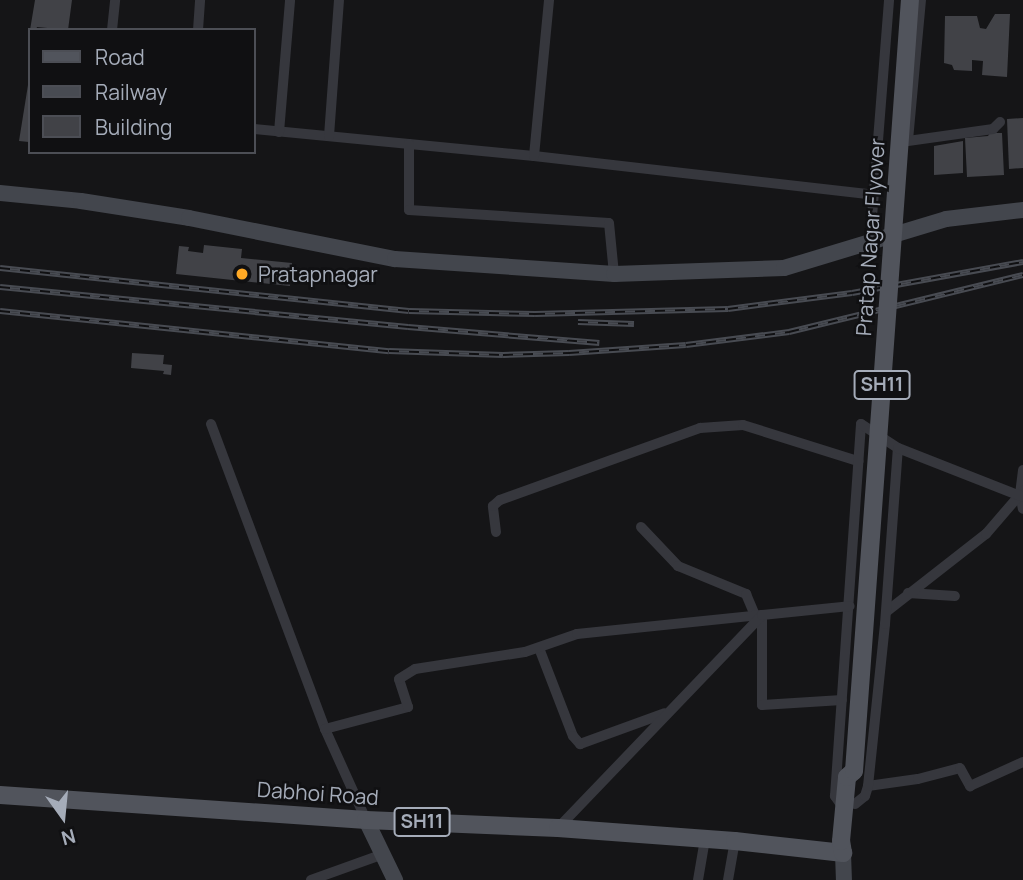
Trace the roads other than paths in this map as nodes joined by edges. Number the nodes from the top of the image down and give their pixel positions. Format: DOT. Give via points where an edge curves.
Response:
graph roads {
  1 [pos="115,0"];
  2 [pos="200,0"];
  3 [pos="290,0"];
  4 [pos="339,0"];
  5 [pos="549,0"];
  6 [pos="889,0"];
  7 [pos="910,0"];
  8 [pos="921,0"];
  9 [pos="112,28"];
  10 [pos="198,28"];
  11 [pos="1000,121"];
  12 [pos="256,129"];
  13 [pos="279,132"];
  14 [pos="329,136"];
  15 [pos="908,141"];
  16 [pos="409,144"];
  17 [pos="534,156"];
  18 [pos="0,194"];
  19 [pos="874,195"];
  20 [pos="1023,210"];
  21 [pos="901,232"];
  22 [pos="870,242"];
  23 [pos="614,274"];
  24 [pos="211,424"];
  25 [pos="898,448"];
  26 [pos="858,461"];
  27 [pos="1023,470"];
  28 [pos="1022,494"];
  29 [pos="1023,509"];
  30 [pos="641,527"];
  31 [pos="496,532"];
  32 [pos="908,593"];
  33 [pos="955,596"];
  34 [pos="850,606"];
  35 [pos="886,612"];
  36 [pos="759,615"];
  37 [pos="539,648"];
  38 [pos="842,701"];
  39 [pos="669,712"];
  40 [pos="326,729"];
  41 [pos="1023,762"];
  42 [pos="0,795"];
  43 [pos="854,797"];
  44 [pos="366,820"];
  45 [pos="558,828"];
  46 [pos="705,839"];
  47 [pos="735,841"];
  48 [pos="843,853"];
  49 [pos="382,855"];
  50 [pos="311,880"];
  51 [pos="395,880"];
  52 [pos="698,880"];
  53 [pos="729,880"];
  54 [pos="844,880"];
  1 -- 9 [label="street"];
  2 -- 10 [label="street"];
  3 -- 13 [label="street"];
  4 -- 14 [label="street"];
  5 -- 17 [label="street"];
  6 -- 19 [label="street"];
  7 -- 43 [label="main road, Pratap Nagar Flyover / SH11, bridge"];
  8 -- 15 [label="street"];
  11 -- 15 [label="street" via="993,129"];
  12 -- 13 [label="street"];
  13 -- 14 [label="street"];
  14 -- 16 [label="street"];
  15 -- 21 [label="street"];
  16 -- 17 [label="street"];
  16 -- 23 [label="street" via="409,210 609,223"];
  17 -- 19 [label="street"];
  18 -- 23 [label="street" via="189,218 395,260"];
  19 -- 22 [label="street"];
  20 -- 21 [label="street" via="946,219"];
  21 -- 22 [label="street"];
  22 -- 23 [label="street" via="784,268"];
  24 -- 40 [label="street"];
  25 -- 26 [label="street" via="861,424"];
  25 -- 28 [label="street"];
  25 -- 35 [label="street"];
  26 -- 31 [label="street" via="743,425 700,428 500,500 494,506"];
  26 -- 34 [label="street"];
  27 -- 28 [label="street"];
  28 -- 29 [label="street"];
  28 -- 32 [label="street" via="986,534"];
  30 -- 36 [label="street" via="678,566 746,594"];
  32 -- 33 [label="street"];
  32 -- 35 [label="street"];
  34 -- 36 [label="street"];
  34 -- 38 [label="street"];
  35 -- 43 [label="street"];
  36 -- 37 [label="street" via="577,634"];
  36 -- 38 [label="street" via="762,705"];
  36 -- 39 [label="street"];
  37 -- 39 [label="street" via="580,744"];
  37 -- 40 [label="street" via="415,669 399,679 408,706"];
  38 -- 43 [label="street" via="835,796"];
  39 -- 45 [label="street"];
  40 -- 44 [label="street"];
  41 -- 43 [label="street" via="971,786 960,768"];
  42 -- 44 [label="main road, Dabhoi Road / SH11"];
  43 -- 48 [label="main road, Pratap Nagar Flyover" via="849,846"];
  44 -- 45 [label="main road, Dabhoi Road / SH11"];
  44 -- 49 [label="street"];
  45 -- 46 [label="main road, Dabhoi Road / SH11"];
  46 -- 47 [label="main road, Dabhoi Road / SH11"];
  46 -- 52 [label="street"];
  47 -- 48 [label="main road, Dabhoi Road / SH11"];
  47 -- 53 [label="street"];
  48 -- 54 [label="street"];
  49 -- 50 [label="street"];
  49 -- 51 [label="street"];
}
